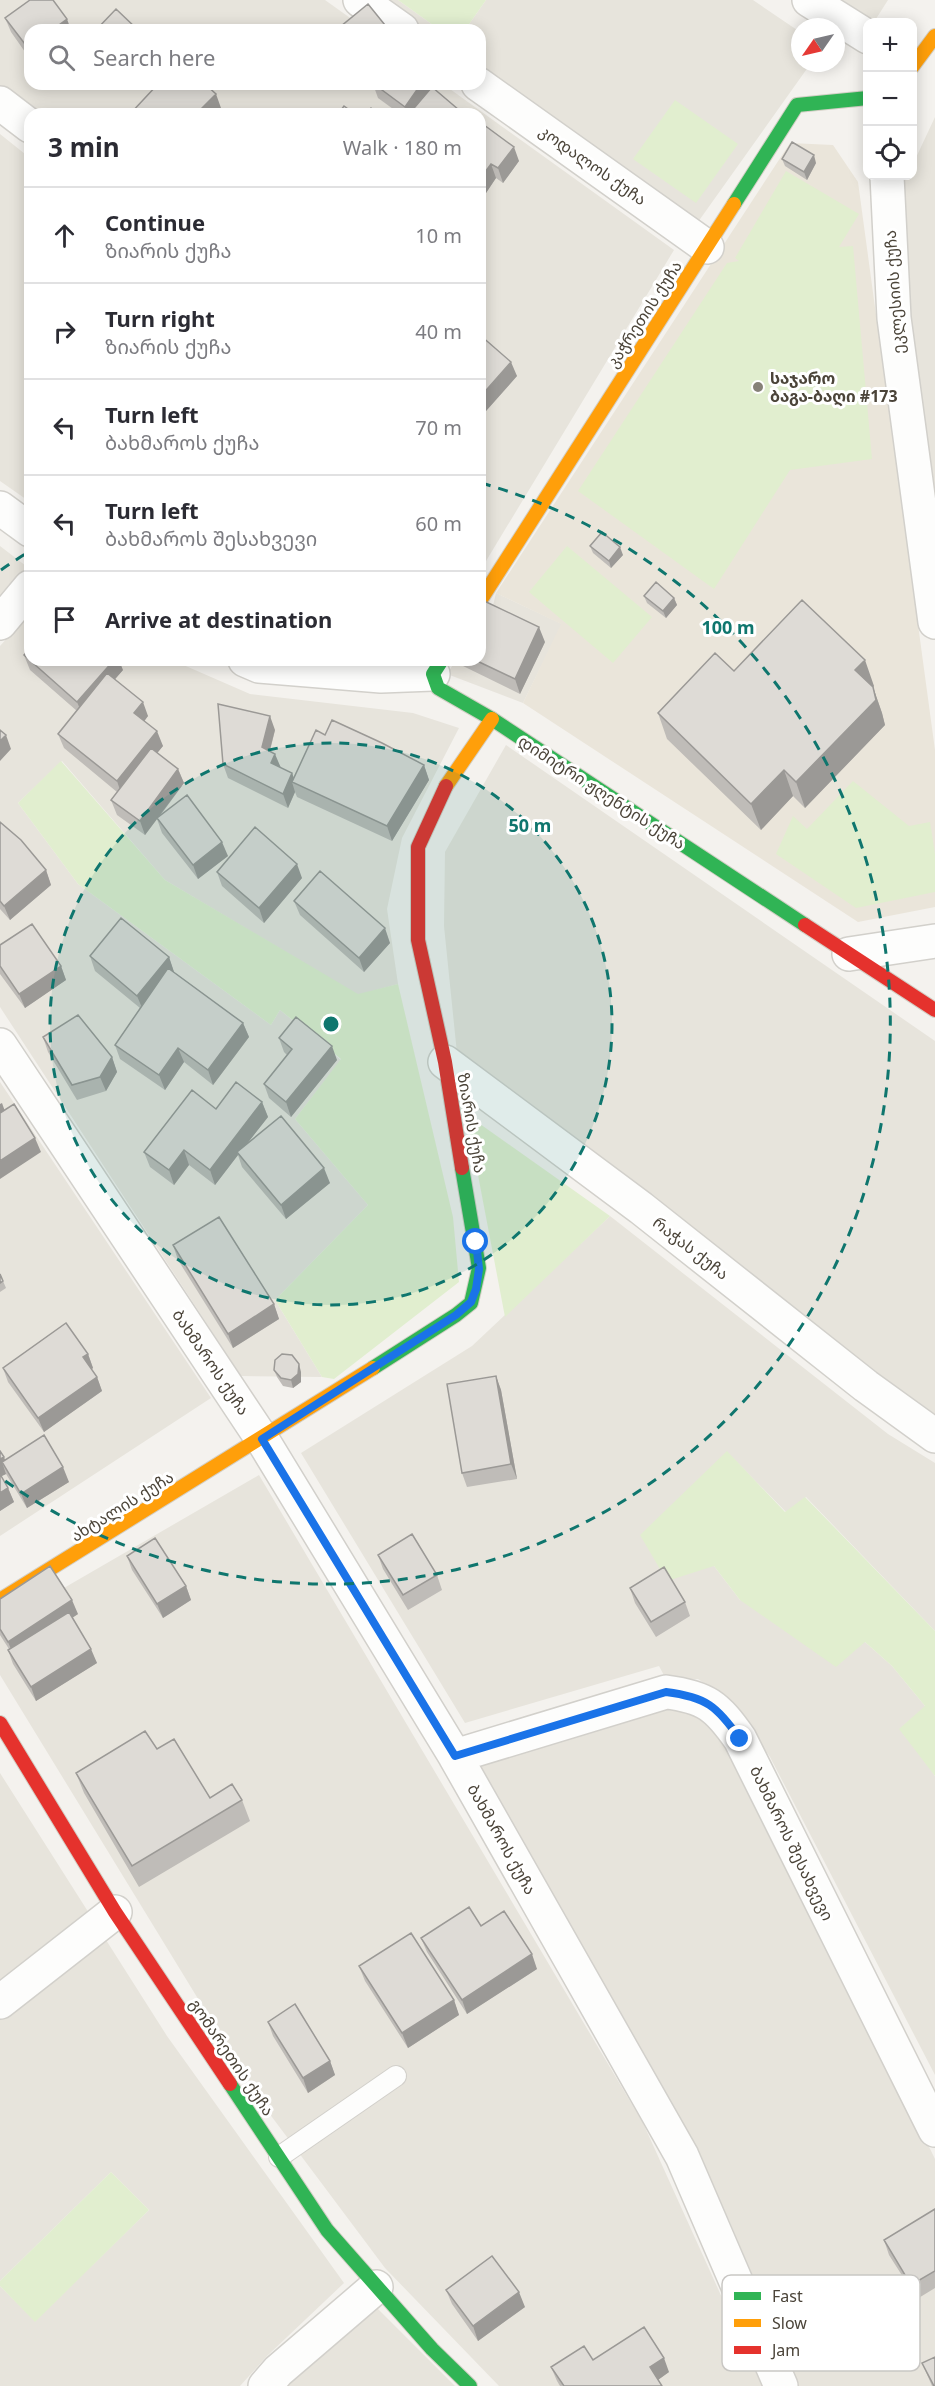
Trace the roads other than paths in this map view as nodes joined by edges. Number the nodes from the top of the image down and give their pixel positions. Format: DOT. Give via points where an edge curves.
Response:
graph roads {
  1 [pos="360,0"];
  2 [pos="809,0"];
  3 [pos="394,24"];
  4 [pos="863,34"];
  5 [pos="935,36"];
  6 [pos="917,61"];
  7 [pos="486,90"];
  8 [pos="863,99"];
  9 [pos="0,103"];
  10 [pos="24,121"];
  11 [pos="887,180"];
  12 [pos="707,247"];
  13 [pos="0,508"];
  14 [pos="24,526"];
  15 [pos="486,592"];
  16 [pos="24,594"];
  17 [pos="935,622"];
  18 [pos="0,623"];
  19 [pos="258,666"];
  20 [pos="438,667"];
  21 [pos="378,668"];
  22 [pos="492,719"];
  23 [pos="935,941"];
  24 [pos="849,954"];
  25 [pos="935,1010"];
  26 [pos="0,1045"];
  27 [pos="445,1062"];
  28 [pos="935,1436"];
  29 [pos="262,1439"];
  30 [pos="0,1600"];
  31 [pos="0,1723"];
  32 [pos="455,1756"];
  33 [pos="116,1912"];
  34 [pos="0,2002"];
  35 [pos="396,2076"];
  36 [pos="935,2130"];
  37 [pos="279,2157"];
  38 [pos="733,2275"];
  39 [pos="376,2287"];
  40 [pos="775,2371"];
  41 [pos="265,2386"];
  42 [pos="470,2386"];
  43 [pos="781,2386"];
  1 -- 3 [label="street"];
  2 -- 4 [label="street"];
  5 -- 6 [label="street"];
  7 -- 12 [label="street, კოდალოს ქუჩა"];
  8 -- 12 [label="street, კაჭრეთის ქუჩა" via="797,105"];
  9 -- 10 [label="street"];
  11 -- 17 [label="street, ეკლესიის ქუჩა" via="894,318"];
  12 -- 15 [label="street, კაჭრეთის ქუჩა"];
  13 -- 14 [label="street"];
  16 -- 18 [label="street"];
  19 -- 21 [label="street, დიმიტრი ჟღენტის ქუჩა"];
  20 -- 21 [label="street, დიმიტრი ჟღენტის ქუჩა"];
  20 -- 22 [label="street, დიმიტრი ჟღენტის ქუჩა" via="438,688"];
  22 -- 24 [label="street, დიმიტრი ჟღენტის ქუჩა"];
  22 -- 27 [label="street, ზიარის ქუჩა" via="447,784 418,848 418,940"];
  23 -- 24 [label="street"];
  24 -- 25 [label="street, დიმიტრი ჟღენტის ქუჩა"];
  26 -- 29 [label="street, ბახმაროს ქუჩა"];
  27 -- 28 [label="street, რაჭას ქუჩა"];
  27 -- 29 [label="street, ზიარის ქუჩა" via="479,1269 471,1302"];
  29 -- 30 [label="street, ახტალის ქუჩა"];
  29 -- 32 [label="street, ბახმაროს ქუჩა"];
  31 -- 33 [label="street, გომარეთის ქუჩა"];
  32 -- 36 [label="street, ბახმაროს შესახვევი" via="666,1692 711,1705 740,1739"];
  32 -- 38 [label="street, ბახმაროს ქუჩა" via="682,2156"];
  33 -- 34 [label="street"];
  33 -- 37 [label="street, გომარეთის ქუჩა"];
  35 -- 37 [label="lane"];
  37 -- 39 [label="street, გომარეთის ქუჩა" via="327,2230"];
  39 -- 41 [label="street"];
  39 -- 42 [label="street, გომარეთის ქუჩა"];
  40 -- 43 [label="street, ბახმაროს ქუჩა"];
}
